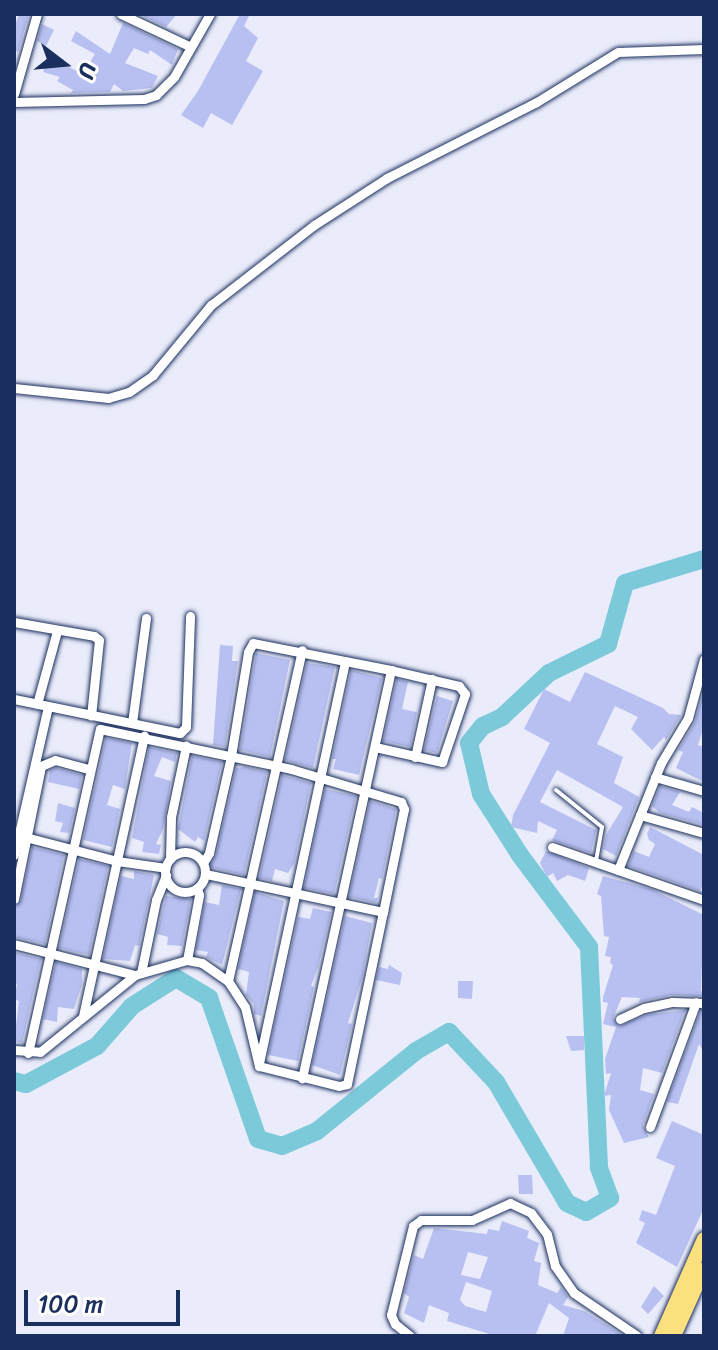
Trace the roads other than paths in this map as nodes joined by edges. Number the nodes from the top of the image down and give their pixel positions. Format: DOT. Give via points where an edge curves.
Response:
graph roads {
  1 [pos="37,14"];
  2 [pos="121,14"];
  3 [pos="210,14"];
  4 [pos="191,47"];
  5 [pos="704,49"];
  6 [pos="14,94"];
  7 [pos="14,102"];
  8 [pos="14,388"];
  9 [pos="190,616"];
  10 [pos="146,618"];
  11 [pos="14,622"];
  12 [pos="57,631"];
  13 [pos="302,650"];
  14 [pos="704,659"];
  15 [pos="345,661"];
  16 [pos="391,670"];
  17 [pos="432,679"];
  18 [pos="14,699"];
  19 [pos="37,704"];
  20 [pos="48,707"];
  21 [pos="94,716"];
  22 [pos="132,723"];
  23 [pos="144,736"];
  24 [pos="186,746"];
  25 [pos="375,747"];
  26 [pos="87,755"];
  27 [pos="231,756"];
  28 [pos="415,757"];
  29 [pos="274,765"];
  30 [pos="89,769"];
  31 [pos="320,776"];
  32 [pos="655,777"];
  33 [pos="366,790"];
  34 [pos="556,790"];
  35 [pos="704,791"];
  36 [pos="640,815"];
  37 [pos="704,833"];
  38 [pos="20,835"];
  39 [pos="74,847"];
  40 [pos="552,847"];
  41 [pos="14,855"];
  42 [pos="117,861"];
  43 [pos="595,862"];
  44 [pos="203,863"];
  45 [pos="167,867"];
  46 [pos="618,870"];
  47 [pos="205,874"];
  48 [pos="251,884"];
  49 [pos="15,885"];
  50 [pos="197,888"];
  51 [pos="294,894"];
  52 [pos="14,899"];
  53 [pos="704,900"];
  54 [pos="340,903"];
  55 [pos="383,912"];
  56 [pos="14,944"];
  57 [pos="51,953"];
  58 [pos="187,960"];
  59 [pos="94,965"];
  60 [pos="138,974"];
  61 [pos="228,981"];
  62 [pos="700,1002"];
  63 [pos="83,1016"];
  64 [pos="620,1019"];
  65 [pos="14,1050"];
  66 [pos="28,1053"];
  67 [pos="259,1066"];
  68 [pos="302,1078"];
  69 [pos="650,1127"];
  70 [pos="704,1239"];
  71 [pos="704,1269"];
  72 [pos="410,1336"];
  73 [pos="637,1336"];
  74 [pos="661,1336"];
  75 [pos="674,1336"];
  1 -- 6 [label="street"];
  2 -- 4 [label="street"];
  3 -- 4 [label="street"];
  4 -- 7 [label="street" via="174,77 144,99"];
  5 -- 8 [label="street" via="618,52 535,103 387,178 314,225 211,305 153,375 129,392 108,398"];
  9 -- 22 [label="street" via="186,727 180,733"];
  10 -- 22 [label="street"];
  11 -- 12 [label="street"];
  12 -- 19 [label="street"];
  12 -- 21 [label="street" via="99,640"];
  13 -- 15 [label="street"];
  13 -- 27 [label="street" via="257,642 250,647"];
  13 -- 29 [label="street"];
  14 -- 32 [label="street" via="688,718"];
  15 -- 16 [label="street"];
  15 -- 31 [label="street"];
  16 -- 17 [label="street"];
  16 -- 25 [label="street"];
  17 -- 28 [label="street"];
  17 -- 28 [label="street" via="459,686 465,694 446,759 437,763"];
  18 -- 19 [label="street"];
  19 -- 20 [label="street"];
  20 -- 21 [label="street"];
  20 -- 38 [label="street"];
  21 -- 22 [label="street"];
  21 -- 26 [label="street"];
  23 -- 24 [label="street"];
  23 -- 30 [label="street" via="100,729"];
  23 -- 42 [label="street"];
  24 -- 27 [label="street"];
  24 -- 45 [label="street"];
  25 -- 28 [label="street"];
  25 -- 33 [label="street"];
  27 -- 29 [label="street"];
  27 -- 44 [label="street"];
  29 -- 31 [label="street"];
  29 -- 48 [label="street"];
  30 -- 38 [label="street" via="43,762"];
  30 -- 39 [label="street"];
  31 -- 33 [label="street"];
  31 -- 51 [label="street"];
  32 -- 35 [label="street"];
  32 -- 36 [label="street"];
  33 -- 54 [label="street"];
  33 -- 55 [label="street" via="404,806"];
  34 -- 43 [label="lane" via="602,827"];
  36 -- 37 [label="street"];
  36 -- 46 [label="street"];
  38 -- 39 [label="street"];
  38 -- 41 [label="street"];
  38 -- 49 [label="street"];
  39 -- 42 [label="street"];
  39 -- 57 [label="street"];
  40 -- 43 [label="street"];
  42 -- 45 [label="street"];
  42 -- 59 [label="street"];
  43 -- 46 [label="street"];
  44 -- 45 [label="street" via="191,852 179,852"];
  44 -- 47 [label="street"];
  45 -- 50 [label="street" via="175,889"];
  45 -- 60 [label="street"];
  46 -- 53 [label="street"];
  47 -- 48 [label="street"];
  47 -- 50 [label="street"];
  48 -- 51 [label="street"];
  48 -- 61 [label="street"];
  49 -- 52 [label="street"];
  50 -- 58 [label="street"];
  51 -- 54 [label="street"];
  51 -- 67 [label="street"];
  54 -- 55 [label="street"];
  54 -- 68 [label="street"];
  55 -- 68 [label="street" via="349,1080 339,1086"];
  56 -- 57 [label="street"];
  57 -- 59 [label="street"];
  57 -- 66 [label="street"];
  58 -- 60 [label="street"];
  58 -- 61 [label="street" via="202,963"];
  59 -- 60 [label="street"];
  59 -- 63 [label="street"];
  60 -- 63 [label="street"];
  61 -- 67 [label="street" via="245,1007"];
  62 -- 64 [label="street" via="644,1008"];
  62 -- 69 [label="street"];
  63 -- 66 [label="street" via="46,1049"];
  65 -- 66 [label="street"];
  67 -- 68 [label="street"];
  70 -- 74 [label="highway"];
  71 -- 75 [label="highway"];
  72 -- 73 [label="street" via="391,1315 413,1226 421,1220 472,1220 510,1203 531,1213 547,1234 555,1266 574,1293"];
}
